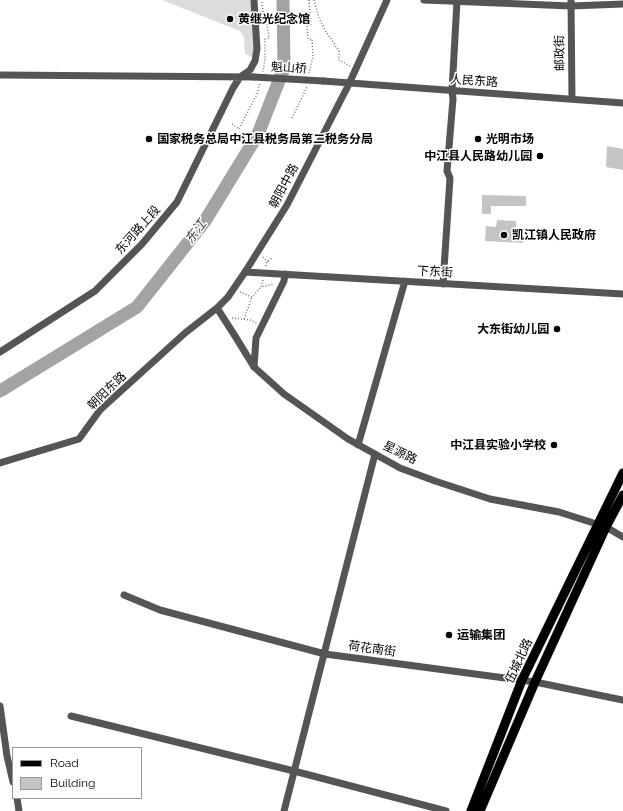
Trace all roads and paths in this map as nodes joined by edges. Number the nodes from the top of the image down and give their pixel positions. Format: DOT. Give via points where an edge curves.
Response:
graph roads {
  1 [pos="254,0"];
  2 [pos="309,0"];
  3 [pos="314,0"];
  4 [pos="387,0"];
  5 [pos="424,0"];
  6 [pos="461,1"];
  7 [pos="571,3"];
  8 [pos="623,4"];
  9 [pos="356,68"];
  10 [pos="0,75"];
  11 [pos="240,77"];
  12 [pos="308,77"];
  13 [pos="323,81"];
  14 [pos="307,84"];
  15 [pos="349,84"];
  16 [pos="452,91"];
  17 [pos="572,99"];
  18 [pos="623,104"];
  19 [pos="292,118"];
  20 [pos="263,256"];
  21 [pos="272,258"];
  22 [pos="268,262"];
  23 [pos="265,268"];
  24 [pos="245,272"];
  25 [pos="285,274"];
  26 [pos="264,278"];
  27 [pos="405,281"];
  28 [pos="274,284"];
  29 [pos="444,284"];
  30 [pos="261,287"];
  31 [pos="237,291"];
  32 [pos="623,294"];
  33 [pos="252,297"];
  34 [pos="217,308"];
  35 [pos="232,318"];
  36 [pos="244,319"];
  37 [pos="257,323"];
  38 [pos="0,352"];
  39 [pos="254,367"];
  40 [pos="358,445"];
  41 [pos="375,454"];
  42 [pos="0,462"];
  43 [pos="622,478"];
  44 [pos="623,496"];
  45 [pos="602,526"];
  46 [pos="623,537"];
  47 [pos="124,595"];
  48 [pos="324,654"];
  49 [pos="522,680"];
  50 [pos="535,682"];
  51 [pos="623,700"];
  52 [pos="0,706"];
  53 [pos="71,716"];
  54 [pos="294,771"];
  55 [pos="12,778"];
  56 [pos="17,799"];
  57 [pos="20,811"];
  58 [pos="284,811"];
  59 [pos="446,811"];
  60 [pos="471,811"];
  61 [pos="480,811"];
  1 -- 11 [label="street, 东河路上段" via="257,49 255,61 250,70"];
  2 -- 12 [label="path" via="311,25 307,25 307,32 308,39 312,39 313,56"];
  3 -- 9 [label="path" via="319,18 339,52 339,60"];
  4 -- 9 [label="street, 朝阳中路"];
  5 -- 6 [label="street"];
  6 -- 7 [label="street"];
  6 -- 16 [label="street"];
  7 -- 8 [label="street"];
  7 -- 17 [label="street, 邮政街"];
  9 -- 15 [label="street, 朝阳中路"];
  10 -- 11 [label="street, 魁山桥"];
  11 -- 13 [label="street, 魁山桥, bridge"];
  11 -- 38 [label="street, 东河路上段" via="177,202 142,244 95,291"];
  13 -- 15 [label="street, 人民东路"];
  14 -- 19 [label="path"];
  15 -- 16 [label="street, 人民东路"];
  15 -- 24 [label="street, 朝阳中路" via="287,205"];
  16 -- 17 [label="street, 人民东路"];
  16 -- 29 [label="street"];
  17 -- 18 [label="street, 人民东路"];
  20 -- 22 [label="path"];
  21 -- 22 [label="path"];
  22 -- 23 [label="path"];
  24 -- 25 [label="street, 下东街"];
  24 -- 34 [label="street, 朝阳中路"];
  25 -- 27 [label="street, 下东街"];
  25 -- 39 [label="street" via="256,338"];
  26 -- 30 [label="path"];
  27 -- 29 [label="street, 下东街"];
  27 -- 40 [label="street"];
  28 -- 30 [label="path"];
  29 -- 32 [label="street, 下东街"];
  30 -- 33 [label="path"];
  31 -- 33 [label="path"];
  33 -- 36 [label="path"];
  34 -- 39 [label="street, 星源路"];
  34 -- 42 [label="street, 朝阳东路" via="185,333 100,410 79,439"];
  35 -- 36 [label="path"];
  36 -- 37 [label="path"];
  39 -- 40 [label="street, 星源路" via="284,394"];
  40 -- 41 [label="street, 星源路"];
  41 -- 45 [label="street, 星源路" via="400,468 490,499 559,512"];
  41 -- 48 [label="street"];
  43 -- 45 [label="main road"];
  44 -- 45 [label="main road"];
  45 -- 46 [label="street, 星源路"];
  45 -- 49 [label="main road, 伍城北路"];
  45 -- 50 [label="main road, 伍城北路"];
  47 -- 48 [label="street, 荷花南街" via="160,610"];
  48 -- 49 [label="street, 荷花南街"];
  48 -- 54 [label="street"];
  49 -- 50 [label="street, 荷花南街"];
  49 -- 60 [label="main road, 伍城北路"];
  50 -- 51 [label="street, 荷花南街"];
  50 -- 61 [label="main road, 伍城北路"];
  52 -- 55 [label="street"];
  53 -- 54 [label="street"];
  54 -- 58 [label="street"];
  54 -- 59 [label="street"];
  56 -- 57 [label="street"];
}
